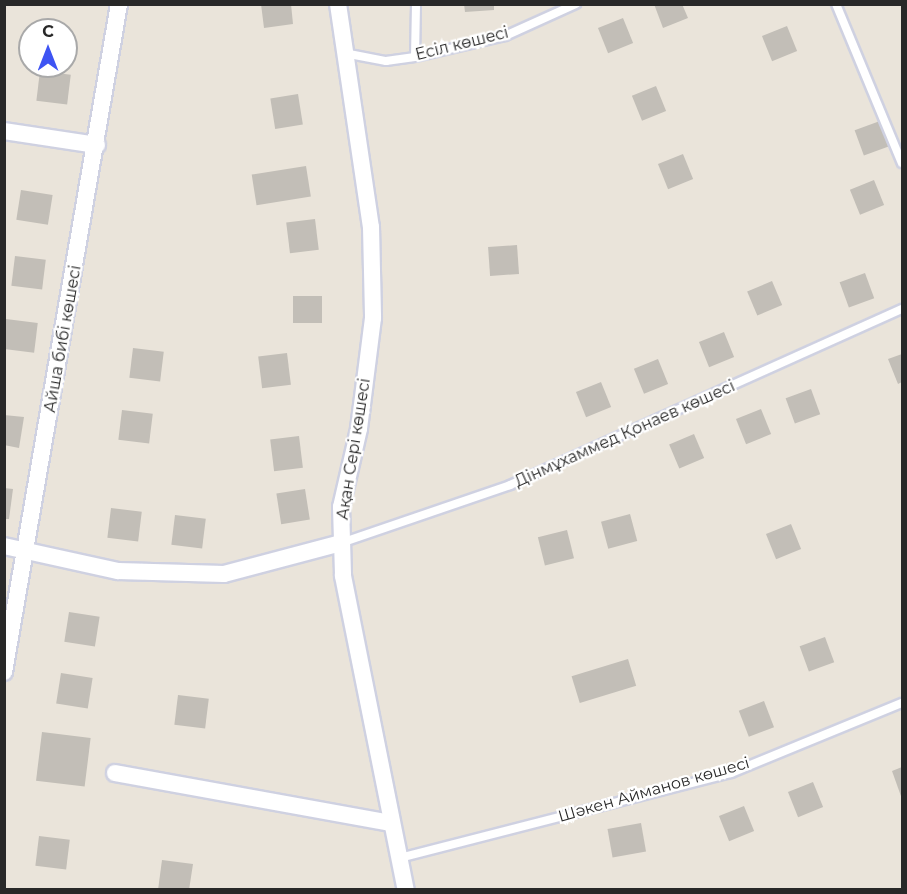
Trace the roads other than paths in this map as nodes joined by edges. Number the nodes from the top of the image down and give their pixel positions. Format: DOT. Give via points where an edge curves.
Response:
graph roads {
  1 [pos="119,4"];
  2 [pos="338,4"];
  3 [pos="416,4"];
  4 [pos="576,4"];
  5 [pos="836,4"];
  6 [pos="344,53"];
  7 [pos="415,57"];
  8 [pos="4,131"];
  9 [pos="97,145"];
  10 [pos="903,163"];
  11 [pos="903,309"];
  12 [pos="341,543"];
  13 [pos="4,546"];
  14 [pos="26,550"];
  15 [pos="4,672"];
  16 [pos="903,703"];
  17 [pos="115,772"];
  18 [pos="391,823"];
  19 [pos="400,858"];
  20 [pos="406,890"];
  1 -- 9 [label="street, Айша бибі көшесі"];
  2 -- 6 [label="street, Ақан Сері көшесі"];
  3 -- 7 [label="lane"];
  4 -- 7 [label="lane, Есіл көшесі" via="505,36"];
  5 -- 10 [label="lane"];
  6 -- 7 [label="lane, Есіл көшесі" via="386,61"];
  6 -- 12 [label="street, Ақан Сері көшесі" via="371,226 373,318 359,429 341,507"];
  8 -- 9 [label="street"];
  9 -- 14 [label="street, Айша бибі көшесі"];
  11 -- 12 [label="lane, Дінмұхаммед Қонаев көшесі" via="510,485"];
  12 -- 14 [label="street" via="224,574 118,571"];
  12 -- 18 [label="street, Ақан Сері көшесі"];
  13 -- 14 [label="street"];
  14 -- 15 [label="street, Айша бибі көшесі"];
  16 -- 19 [label="lane, Шәкен Айманов көшесі" via="731,772"];
  17 -- 18 [label="street"];
  18 -- 19 [label="street, Ақан Сері көшесі"];
  19 -- 20 [label="street, Ақан Сері көшесі"];
}
